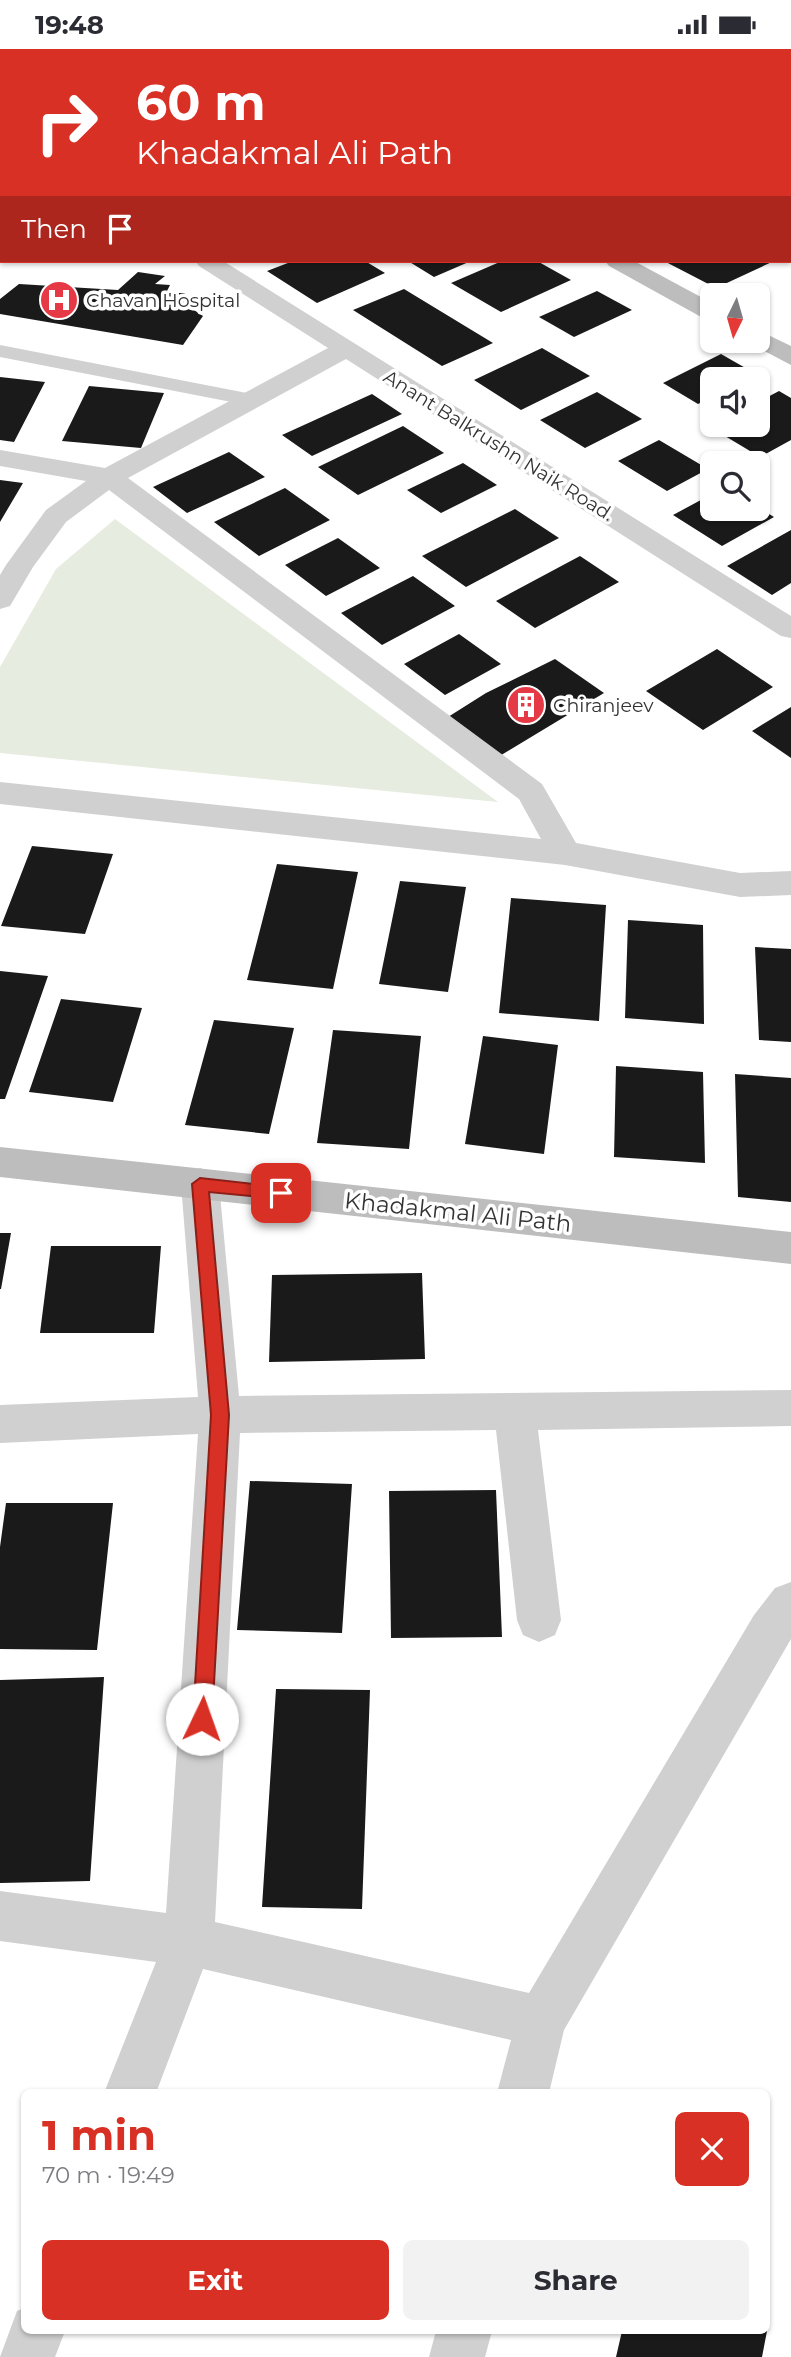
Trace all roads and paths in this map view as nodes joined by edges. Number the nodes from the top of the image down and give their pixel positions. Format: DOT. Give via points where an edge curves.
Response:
graph roads {
  1 [pos="210,263"];
  2 [pos="621,263"];
  3 [pos="700,306"];
  4 [pos="770,345"];
  5 [pos="346,349"];
  6 [pos="0,351"];
  7 [pos="791,357"];
  8 [pos="252,400"];
  9 [pos="0,458"];
  10 [pos="109,477"];
  11 [pos="0,600"];
  12 [pos="791,628"];
  13 [pos="0,793"];
  14 [pos="565,853"];
  15 [pos="791,883"];
  16 [pos="0,1162"];
  17 [pos="200,1184"];
  18 [pos="791,1248"];
  19 [pos="791,1408"];
  20 [pos="515,1412"];
  21 [pos="220,1415"];
  22 [pos="0,1424"];
  23 [pos="791,1603"];
  24 [pos="539,1620"];
  25 [pos="0,1916"];
  26 [pos="189,1941"];
  27 [pos="541,2021"];
  28 [pos="132,2089"];
  29 [pos="524,2089"];
  30 [pos="36,2334"];
  31 [pos="463,2334"];
  32 [pos="27,2357"];
  33 [pos="457,2357"];
  1 -- 5 [label="street, Anant Balkrushn Naik Road."];
  2 -- 3 [label="street"];
  4 -- 7 [label="street"];
  5 -- 8 [label="street"];
  5 -- 12 [label="street, Anant Balkrushn Naik Road."];
  6 -- 8 [label="lane"];
  8 -- 10 [label="street"];
  9 -- 10 [label="street"];
  10 -- 11 [label="street" via="57,516"];
  10 -- 14 [label="street" via="531,793"];
  13 -- 14 [label="street"];
  14 -- 15 [label="street" via="740,885"];
  16 -- 17 [label="street, Khadakmal Ali Path"];
  17 -- 18 [label="street, Khadakmal Ali Path"];
  17 -- 21 [label="street"];
  19 -- 20 [label="street"];
  20 -- 21 [label="street"];
  20 -- 24 [label="street"];
  21 -- 22 [label="street"];
  21 -- 26 [label="street"];
  23 -- 27 [label="street" via="770,1630"];
  25 -- 26 [label="street"];
  26 -- 27 [label="street"];
  26 -- 28 [label="street"];
  27 -- 29 [label="street"];
  30 -- 32 [label="street"];
  31 -- 33 [label="street"];
}
